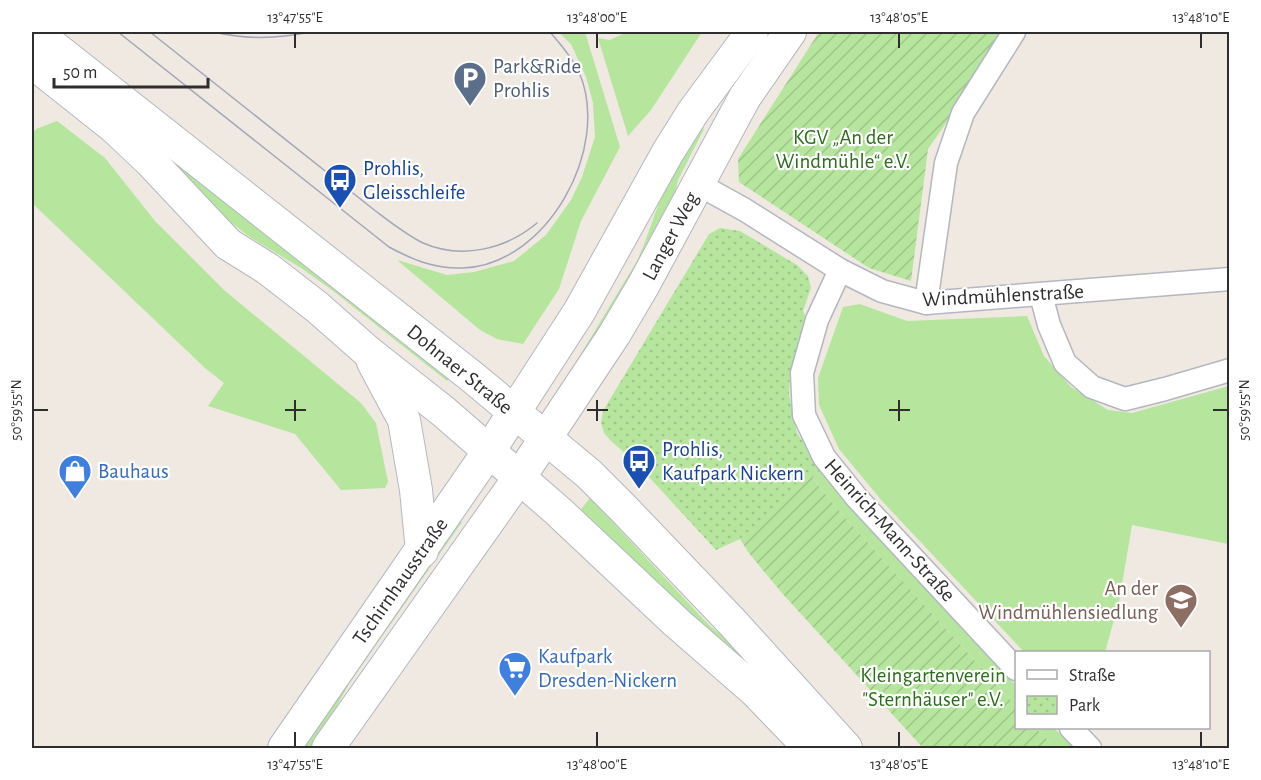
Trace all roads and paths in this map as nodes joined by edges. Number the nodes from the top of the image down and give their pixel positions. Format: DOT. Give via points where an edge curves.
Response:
graph roads {
  1 [pos="35,32"];
  2 [pos="752,32"];
  3 [pos="790,32"];
  4 [pos="1014,32"];
  5 [pos="32,62"];
  6 [pos="698,184"];
  7 [pos="840,270"];
  8 [pos="1230,279"];
  9 [pos="1041,295"];
  10 [pos="926,303"];
  11 [pos="367,351"];
  12 [pos="1230,370"];
  13 [pos="514,412"];
  14 [pos="546,439"];
  15 [pos="489,452"];
  16 [pos="519,478"];
  17 [pos="422,551"];
  18 [pos="1015,667"];
  19 [pos="1072,729"];
  20 [pos="284,748"];
  21 [pos="328,748"];
  22 [pos="810,748"];
  23 [pos="846,748"];
  24 [pos="1090,748"];
  1 -- 13 [label="main road, Dohnaer Straße"];
  2 -- 13 [label="main road, Langer Weg" via="693,112 579,312"];
  3 -- 6 [label="main road, Langer Weg" via="745,97"];
  4 -- 10 [label="street" via="963,112 949,153"];
  5 -- 11 [label="main road, Dohnaer Straße" via="115,128 228,244 268,269"];
  6 -- 7 [label="street, Windmühlenstraße"];
  6 -- 14 [label="main road, Langer Weg" via="632,306"];
  7 -- 10 [label="street, Windmühlenstraße" via="882,291"];
  7 -- 18 [label="street, Heinrich-Mann-Straße" via="817,320 802,373 804,415 824,457 857,498"];
  8 -- 9 [label="street, Windmühlenstraße"];
  9 -- 10 [label="street, Windmühlenstraße"];
  9 -- 12 [label="street" via="1065,363 1092,387 1125,399"];
  11 -- 15 [label="main road, Dohnaer Straße"];
  11 -- 17 [label="main road" via="404,420"];
  13 -- 14 [label="main road, Dohnaer Straße"];
  13 -- 15 [label="main road, Tschirnhausstraße"];
  14 -- 16 [label="main road, Tschirnhausstraße"];
  14 -- 23 [label="main road, Dohnaer Straße" via="622,507"];
  15 -- 16 [label="main road, Dohnaer Straße"];
  15 -- 17 [label="main road, Tschirnhausstraße"];
  16 -- 21 [label="main road, Tschirnhausstraße"];
  16 -- 22 [label="main road, Dohnaer Straße" via="755,691"];
  17 -- 20 [label="main road, Tschirnhausstraße"];
  19 -- 24 [label="street"];
}
